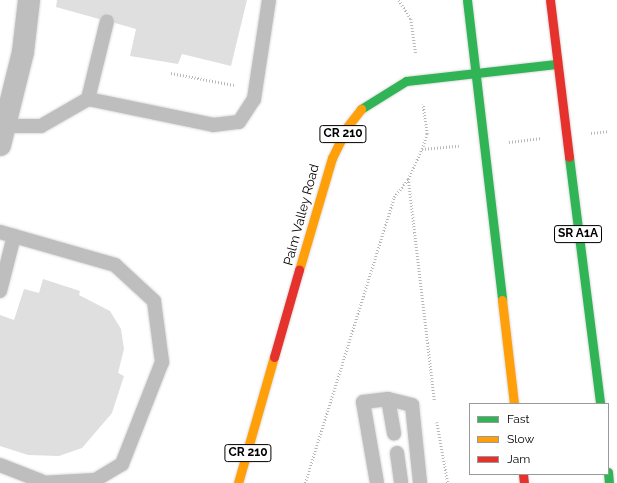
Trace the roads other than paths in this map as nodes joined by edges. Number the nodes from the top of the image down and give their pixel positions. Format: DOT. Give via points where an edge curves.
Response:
graph roads {
  1 [pos="29,0"];
  2 [pos="269,0"];
  3 [pos="467,0"];
  4 [pos="550,0"];
  5 [pos="107,21"];
  6 [pos="556,64"];
  7 [pos="473,72"];
  8 [pos="88,99"];
  9 [pos="2,132"];
  10 [pos="0,232"];
  11 [pos="14,236"];
  12 [pos="0,291"];
  13 [pos="388,399"];
  14 [pos="514,403"];
  15 [pos="600,403"];
  16 [pos="394,433"];
  17 [pos="397,453"];
  18 [pos="0,465"];
  19 [pos="41,482"];
  20 [pos="238,483"];
  21 [pos="377,483"];
  22 [pos="401,483"];
  23 [pos="420,483"];
  1 -- 9 [label="street" via="23,52"];
  2 -- 8 [label="lane" via="254,99 239,122 213,125"];
  3 -- 7 [label="main road"];
  4 -- 6 [label="main road, SR A1A"];
  5 -- 8 [label="lane"];
  6 -- 7 [label="main road, Palm Valley Road / CR 210"];
  6 -- 15 [label="main road, SR A1A"];
  7 -- 14 [label="main road"];
  7 -- 20 [label="main road, Palm Valley Road / CR 210" via="406,81 364,106 347,127 332,158"];
  8 -- 9 [label="lane" via="41,126"];
  10 -- 11 [label="lane"];
  11 -- 12 [label="lane"];
  11 -- 19 [label="lane" via="115,265 154,301 162,362 122,464 95,480"];
  13 -- 16 [label="lane"];
  13 -- 21 [label="lane" via="363,402"];
  13 -- 23 [label="lane" via="412,405"];
  17 -- 22 [label="lane"];
  18 -- 19 [label="lane"];
}
